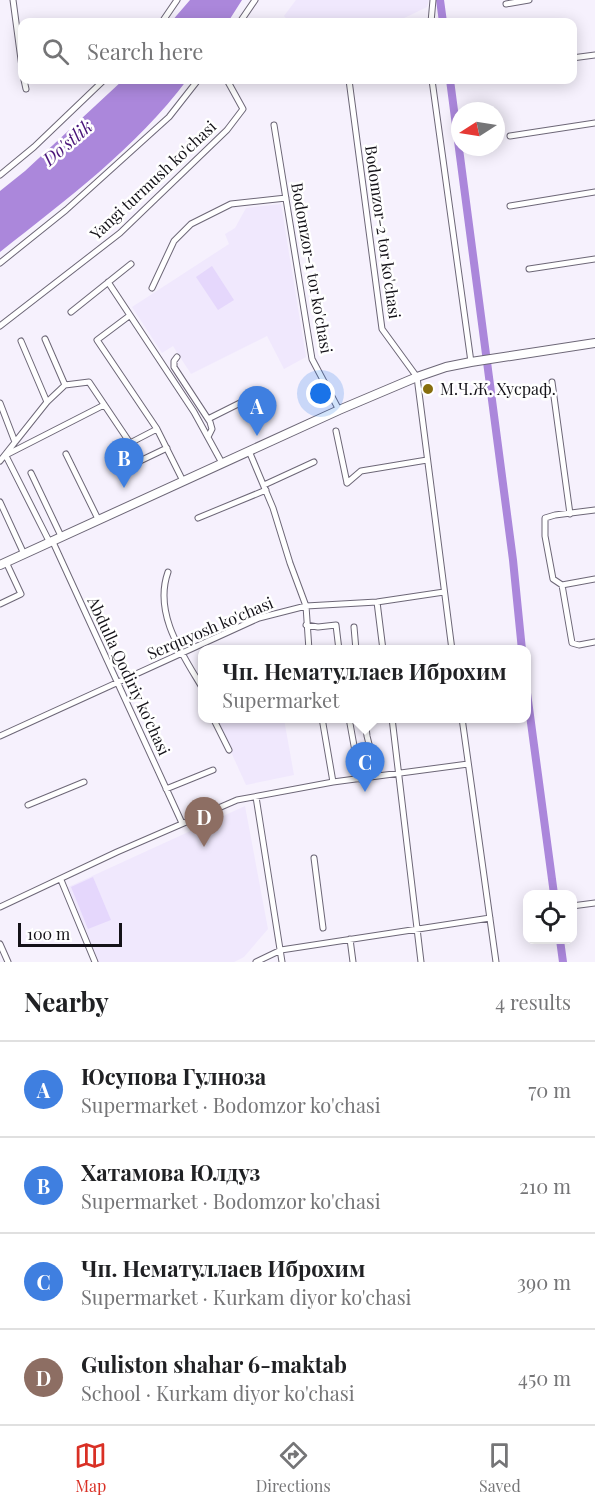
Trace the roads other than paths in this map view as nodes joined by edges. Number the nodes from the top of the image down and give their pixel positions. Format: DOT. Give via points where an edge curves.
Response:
graph roads {
  1 [pos="13,0"];
  2 [pos="177,0"];
  3 [pos="255,0"];
  4 [pos="433,0"];
  5 [pos="529,0"];
  6 [pos="506,4"];
  7 [pos="165,18"];
  8 [pos="243,18"];
  9 [pos="431,18"];
  10 [pos="18,37"];
  11 [pos="595,55"];
  12 [pos="577,57"];
  13 [pos="25,84"];
  14 [pos="100,84"];
  15 [pos="195,84"];
  16 [pos="230,84"];
  17 [pos="350,84"];
  18 [pos="433,84"];
  19 [pos="26,89"];
  20 [pos="595,123"];
  21 [pos="274,125"];
  22 [pos="510,136"];
  23 [pos="0,175"];
  24 [pos="595,192"];
  25 [pos="286,198"];
  26 [pos="510,206"];
  27 [pos="595,259"];
  28 [pos="0,263"];
  29 [pos="130,264"];
  30 [pos="529,269"];
  31 [pos="108,282"];
  32 [pos="152,288"];
  33 [pos="71,312"];
  34 [pos="129,316"];
  35 [pos="0,326"];
  36 [pos="45,339"];
  37 [pos="21,341"];
  38 [pos="595,343"];
  39 [pos="177,357"];
  40 [pos="475,361"];
  41 [pos="417,377"];
  42 [pos="552,382"];
  43 [pos="65,386"];
  44 [pos="47,402"];
  45 [pos="242,402"];
  46 [pos="0,404"];
  47 [pos="104,405"];
  48 [pos="339,410"];
  49 [pos="208,419"];
  50 [pos="157,429"];
  51 [pos="336,431"];
  52 [pos="208,437"];
  53 [pos="15,442"];
  54 [pos="167,448"];
  55 [pos="249,451"];
  56 [pos="66,454"];
  57 [pos="3,458"];
  58 [pos="427,460"];
  59 [pos="314,462"];
  60 [pos="222,463"];
  61 [pos="118,471"];
  62 [pos="31,473"];
  63 [pos="183,481"];
  64 [pos="265,488"];
  65 [pos="0,502"];
  66 [pos="595,510"];
  67 [pos="570,514"];
  68 [pos="3,518"];
  69 [pos="198,518"];
  70 [pos="98,519"];
  71 [pos="61,536"];
  72 [pos="51,541"];
  73 [pos="24,554"];
  74 [pos="3,564"];
  75 [pos="168,572"];
  76 [pos="595,579"];
  77 [pos="562,585"];
  78 [pos="444,592"];
  79 [pos="377,602"];
  80 [pos="0,604"];
  81 [pos="306,606"];
  82 [pos="306,625"];
  83 [pos="354,627"];
  84 [pos="595,642"];
  85 [pos="200,645"];
  86 [pos="308,645"];
  87 [pos="338,645"];
  88 [pos="356,645"];
  89 [pos="382,645"];
  90 [pos="451,645"];
  91 [pos="198,646"];
  92 [pos="182,653"];
  93 [pos="198,680"];
  94 [pos="116,683"];
  95 [pos="216,723"];
  96 [pos="323,723"];
  97 [pos="350,723"];
  98 [pos="365,723"];
  99 [pos="393,723"];
  100 [pos="463,723"];
  101 [pos="0,736"];
  102 [pos="229,750"];
  103 [pos="468,764"];
  104 [pos="213,770"];
  105 [pos="399,774"];
  106 [pos="377,776"];
  107 [pos="360,779"];
  108 [pos="84,782"];
  109 [pos="333,782"];
  110 [pos="166,789"];
  111 [pos="256,797"];
  112 [pos="28,806"];
  113 [pos="182,824"];
  114 [pos="314,858"];
  115 [pos="61,880"];
  116 [pos="595,903"];
  117 [pos="577,905"];
  118 [pos="0,907"];
  119 [pos="490,918"];
  120 [pos="323,928"];
  121 [pos="417,930"];
  122 [pos="350,939"];
  123 [pos="0,944"];
  124 [pos="281,951"];
  125 [pos="8,962"];
  126 [pos="95,962"];
  127 [pos="256,962"];
  128 [pos="282,962"];
  129 [pos="353,962"];
  130 [pos="421,962"];
  131 [pos="496,962"];
  1 -- 10 [label="street"];
  2 -- 7 [label="street"];
  3 -- 8 [label="street"];
  4 -- 9 [label="street"];
  5 -- 6 [label="street"];
  11 -- 12 [label="street"];
  13 -- 19 [label="street"];
  14 -- 23 [label="street"];
  15 -- 28 [label="street" via="169,117 66,210"];
  16 -- 35 [label="street, Yangi turmush ko'chasi" via="243,109 226,130 120,232"];
  17 -- 41 [label="street, Bodomzor-2 tor ko'chasi" via="382,329"];
  18 -- 40 [label="street"];
  20 -- 22 [label="street"];
  21 -- 25 [label="street, Bodomzor-1 tor ko'chasi"];
  24 -- 26 [label="street"];
  25 -- 32 [label="street" via="231,204 191,224 174,241"];
  25 -- 48 [label="street, Bodomzor-1 tor ko'chasi" via="312,359"];
  27 -- 30 [label="street"];
  29 -- 31 [label="street"];
  31 -- 33 [label="street"];
  31 -- 34 [label="street"];
  34 -- 50 [label="street" via="97,340"];
  34 -- 52 [label="street"];
  36 -- 43 [label="street"];
  37 -- 44 [label="street"];
  38 -- 40 [label="street"];
  39 -- 49 [label="street" via="174,367"];
  40 -- 41 [label="street"];
  41 -- 48 [label="street"];
  41 -- 58 [label="street"];
  42 -- 67 [label="street"];
  43 -- 44 [label="street"];
  43 -- 47 [label="street" via="89,382"];
  44 -- 53 [label="street"];
  45 -- 49 [label="street"];
  46 -- 53 [label="street"];
  47 -- 50 [label="street" via="130,443"];
  47 -- 57 [label="street"];
  48 -- 55 [label="street"];
  49 -- 52 [label="street" via="212,429"];
  50 -- 54 [label="street"];
  51 -- 58 [label="street" via="347,483 361,471"];
  52 -- 60 [label="street"];
  53 -- 57 [label="street"];
  54 -- 61 [label="street"];
  54 -- 63 [label="street"];
  55 -- 60 [label="street"];
  55 -- 64 [label="street"];
  56 -- 70 [label="street"];
  57 -- 72 [label="street, Abdulla Qodiriy ko'chasi" via="19,478"];
  58 -- 78 [label="street"];
  59 -- 64 [label="street"];
  60 -- 63 [label="street"];
  62 -- 71 [label="street"];
  63 -- 70 [label="street"];
  64 -- 69 [label="street"];
  64 -- 81 [label="street"];
  65 -- 68 [label="street"];
  66 -- 67 [label="street"];
  67 -- 77 [label="street" via="545,518 554,579"];
  68 -- 73 [label="street"];
  70 -- 71 [label="street"];
  71 -- 72 [label="street"];
  72 -- 73 [label="street"];
  72 -- 94 [label="street, Abdulla Qodiriy ko'chasi"];
  73 -- 74 [label="street"];
  74 -- 80 [label="street" via="21,594"];
  75 -- 92 [label="street" via="164,592 168,624"];
  76 -- 77 [label="street"];
  77 -- 84 [label="street" via="572,643"];
  78 -- 79 [label="street, Serquyosh ko'chasi"];
  78 -- 90 [label="street"];
  79 -- 81 [label="street, Serquyosh ko'chasi"];
  79 -- 89 [label="street"];
  81 -- 82 [label="street"];
  81 -- 85 [label="street, Serquyosh ko'chasi" via="259,618"];
  82 -- 86 [label="street"];
  82 -- 87 [label="street" via="336,625"];
  83 -- 88 [label="street"];
  91 -- 92 [label="street, Serquyosh ko'chasi"];
  92 -- 93 [label="street"];
  92 -- 94 [label="street, Serquyosh ko'chasi"];
  94 -- 101 [label="street, Serquyosh ko'chasi"];
  94 -- 110 [label="street, Abdulla Qodiriy ko'chasi"];
  95 -- 102 [label="street"];
  96 -- 109 [label="street"];
  97 -- 107 [label="street"];
  98 -- 106 [label="street"];
  99 -- 105 [label="street"];
  100 -- 103 [label="street"];
  103 -- 105 [label="street"];
  103 -- 119 [label="street"];
  104 -- 110 [label="street"];
  105 -- 106 [label="street"];
  105 -- 121 [label="street"];
  106 -- 107 [label="street"];
  107 -- 109 [label="street"];
  108 -- 112 [label="street"];
  109 -- 111 [label="street"];
  110 -- 113 [label="street, Abdulla Qodiriy ko'chasi"];
  111 -- 113 [label="street" via="237,800"];
  111 -- 124 [label="street"];
  113 -- 115 [label="street"];
  114 -- 120 [label="street"];
  115 -- 118 [label="street"];
  115 -- 126 [label="street"];
  116 -- 117 [label="street"];
  119 -- 121 [label="street"];
  119 -- 131 [label="street"];
  121 -- 122 [label="street"];
  121 -- 130 [label="street"];
  122 -- 124 [label="street"];
  122 -- 129 [label="street"];
  123 -- 125 [label="street"];
  124 -- 127 [label="street"];
  124 -- 128 [label="street"];
}
